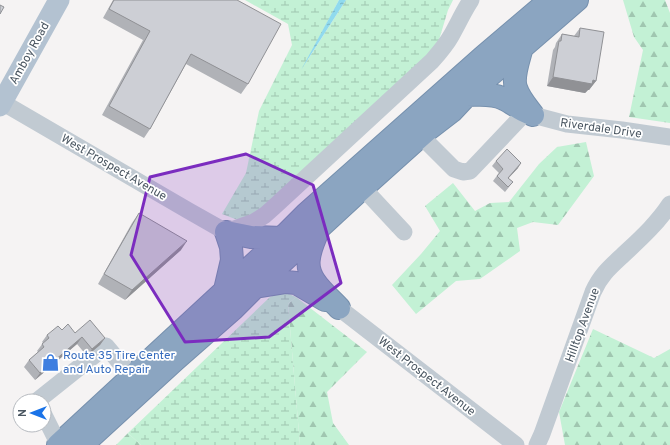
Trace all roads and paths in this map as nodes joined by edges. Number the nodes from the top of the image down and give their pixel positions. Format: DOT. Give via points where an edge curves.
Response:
graph roads {
  1 [pos="59,0"];
  2 [pos="471,0"];
  3 [pos="550,0"];
  4 [pos="577,0"];
  5 [pos="522,47"];
  6 [pos="467,95"];
  7 [pos="1,103"];
  8 [pos="530,114"];
  9 [pos="421,136"];
  10 [pos="670,137"];
  11 [pos="363,188"];
  12 [pos="670,204"];
  13 [pos="319,228"];
  14 [pos="226,232"];
  15 [pos="404,232"];
  16 [pos="282,238"];
  17 [pos="255,287"];
  18 [pos="225,290"];
  19 [pos="338,308"];
  20 [pos="132,377"];
  21 [pos="47,393"];
  22 [pos="52,432"];
  23 [pos="58,445"];
  24 [pos="82,445"];
  25 [pos="516,445"];
  26 [pos="536,445"];
  1 -- 7 [label="main road, Amboy Road"];
  2 -- 14 [label="street" via="452,35 432,61 265,215 254,222"];
  3 -- 16 [label="highway" via="306,214"];
  4 -- 5 [label="highway"];
  5 -- 6 [label="highway"];
  5 -- 8 [label="highway" via="514,80 516,89"];
  6 -- 8 [label="highway" via="496,96"];
  6 -- 9 [label="highway"];
  7 -- 14 [label="street, West Prospect Avenue"];
  8 -- 9 [label="street" via="470,171 454,169"];
  8 -- 10 [label="street, Riverdale Drive" via="567,124"];
  9 -- 11 [label="highway"];
  11 -- 13 [label="highway"];
  11 -- 15 [label="street"];
  12 -- 26 [label="street, Hilltop Avenue" via="659,220 607,269 596,284"];
  13 -- 17 [label="highway"];
  13 -- 19 [label="highway" via="308,260 309,270 314,282"];
  14 -- 16 [label="highway" via="251,237"];
  14 -- 18 [label="highway" via="232,260"];
  16 -- 18 [label="highway"];
  17 -- 19 [label="highway" via="296,283"];
  17 -- 24 [label="highway"];
  18 -- 20 [label="highway"];
  19 -- 25 [label="street, West Prospect Avenue"];
  20 -- 21 [label="street" via="106,346"];
  20 -- 23 [label="highway"];
  22 -- 23 [label="street"];
}
